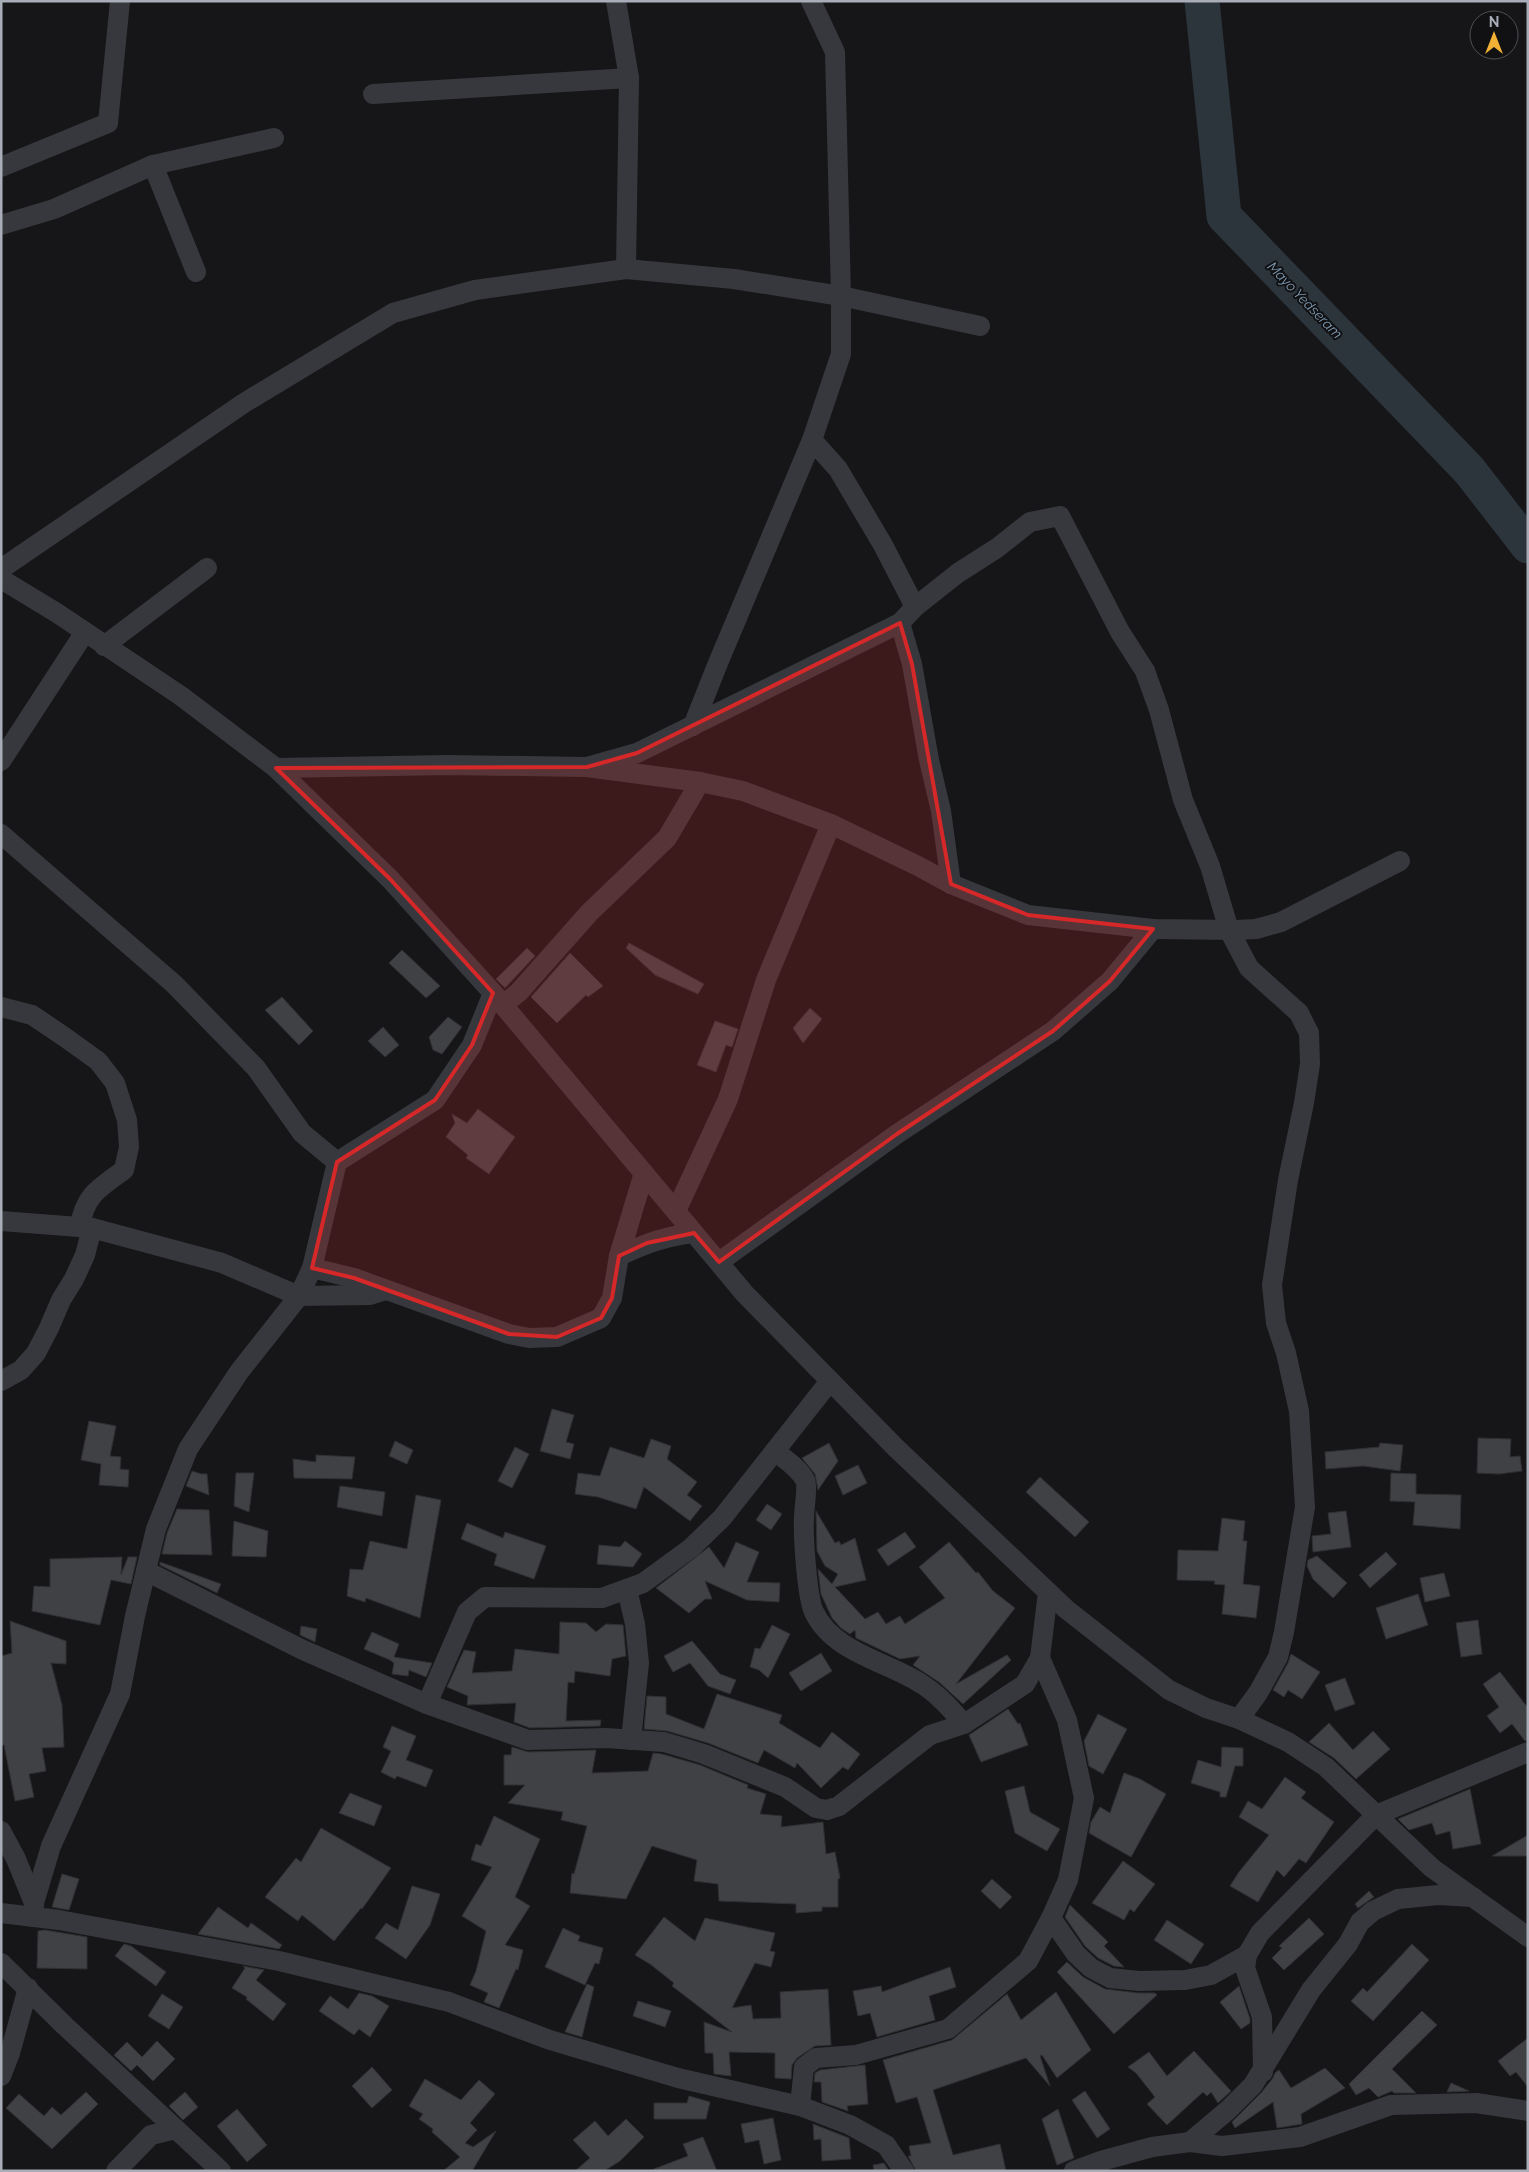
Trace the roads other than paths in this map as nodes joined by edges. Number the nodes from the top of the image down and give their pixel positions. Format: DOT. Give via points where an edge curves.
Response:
graph roads {
  1 [pos="120,1"];
  2 [pos="616,1"];
  3 [pos="811,1"];
  4 [pos="629,78"];
  5 [pos="373,94"];
  6 [pos="274,138"];
  7 [pos="153,165"];
  8 [pos="1,167"];
  9 [pos="1,225"];
  10 [pos="626,269"];
  11 [pos="196,272"];
  12 [pos="841,296"];
  13 [pos="980,326"];
  14 [pos="812,440"];
  15 [pos="207,568"];
  16 [pos="1,569"];
  17 [pos="1,579"];
  18 [pos="915,607"];
  19 [pos="900,622"];
  20 [pos="85,632"];
  21 [pos="104,646"];
  22 [pos="693,726"];
  23 [pos="1,761"];
  24 [pos="587,767"];
  25 [pos="276,768"];
  26 [pos="700,782"];
  27 [pos="831,824"];
  28 [pos="1,834"];
  29 [pos="1400,861"];
  30 [pos="951,884"];
  31 [pos="1153,929"];
  32 [pos="1229,930"];
  33 [pos="498,999"];
  34 [pos="1,1007"];
  35 [pos="337,1162"];
  36 [pos="644,1173"];
  37 [pos="676,1211"];
  38 [pos="1,1221"];
  39 [pos="86,1227"];
  40 [pos="694,1233"];
  41 [pos="619,1256"];
  42 [pos="718,1262"];
  43 [pos="312,1268"];
  44 [pos="386,1290"];
  45 [pos="299,1296"];
  46 [pos="1,1381"];
  47 [pos="830,1381"];
  48 [pos="775,1451"];
  49 [pos="146,1571"];
  50 [pos="627,1589"];
  51 [pos="1048,1592"];
  52 [pos="1040,1658"];
  53 [pos="427,1704"];
  54 [pos="1239,1719"];
  55 [pos="964,1724"];
  56 [pos="631,1740"];
  57 [pos="1528,1752"];
  58 [pos="1376,1815"];
  59 [pos="1,1831"];
  60 [pos="1473,1897"];
  61 [pos="33,1910"];
  62 [pos="1,1913"];
  63 [pos="1051,1918"];
  64 [pos="1528,1937"];
  65 [pos="1247,1955"];
  66 [pos="1,1962"];
  67 [pos="28,1988"];
  68 [pos="1262,2072"];
  69 [pos="1,2076"];
  70 [pos="800,2106"];
  71 [pos="156,2110"];
  72 [pos="1528,2111"];
  73 [pos="176,2129"];
  74 [pos="151,2135"];
  75 [pos="1190,2142"];
  76 [pos="116,2171"];
  77 [pos="221,2171"];
  78 [pos="904,2171"];
  79 [pos="1074,2171"];
  1 -- 8 [label="street" via="108,123"];
  2 -- 4 [label="street"];
  3 -- 12 [label="street" via="835,52"];
  4 -- 5 [label="street"];
  4 -- 10 [label="street"];
  6 -- 7 [label="street"];
  7 -- 9 [label="street" via="54,209"];
  7 -- 11 [label="street"];
  10 -- 12 [label="street" via="734,279"];
  10 -- 16 [label="street" via="476,290 393,313 244,403"];
  12 -- 13 [label="street"];
  12 -- 14 [label="street" via="842,354"];
  14 -- 18 [label="street" via="838,469"];
  14 -- 22 [label="street"];
  15 -- 21 [label="street"];
  17 -- 20 [label="street"];
  18 -- 19 [label="street"];
  18 -- 32 [label="street" via="1030,522 1060,516 1120,632 1145,671 1183,800 1210,866"];
  19 -- 22 [label="street"];
  19 -- 30 [label="street" via="914,672 941,811"];
  20 -- 21 [label="street"];
  20 -- 23 [label="street"];
  21 -- 25 [label="street" via="181,696"];
  22 -- 24 [label="street" via="637,753"];
  24 -- 25 [label="street"];
  24 -- 26 [label="street"];
  25 -- 33 [label="street" via="390,879"];
  26 -- 27 [label="street" via="743,791"];
  26 -- 33 [label="street" via="667,838 589,913 519,992"];
  27 -- 30 [label="street"];
  27 -- 37 [label="street" via="766,980 728,1099"];
  28 -- 35 [label="street" via="174,984 256,1068 302,1133"];
  29 -- 32 [label="street" via="1281,922 1256,929"];
  30 -- 31 [label="street" via="1028,915"];
  31 -- 32 [label="street"];
  31 -- 42 [label="street" via="1110,981 1053,1031 897,1134"];
  32 -- 54 [label="street" via="1249,968 1298,1013 1308,1033 1310,1064 1272,1285 1276,1323 1299,1411 1305,1507 1278,1657"];
  33 -- 35 [label="street" via="435,1100"];
  33 -- 36 [label="street"];
  34 -- 39 [label="street" via="32,1016 66,1038 98,1061 115,1083 127,1120 129,1147 124,1170 92,1194 82,1210"];
  35 -- 43 [label="street"];
  36 -- 37 [label="street"];
  36 -- 41 [label="street"];
  37 -- 40 [label="street"];
  38 -- 39 [label="street"];
  39 -- 45 [label="street" via="222,1264"];
  39 -- 46 [label="street" via="85,1255 36,1353 21,1370"];
  40 -- 41 [label="street" via="673,1235"];
  40 -- 42 [label="street"];
  41 -- 44 [label="street" via="612,1298 601,1318 557,1337 529,1338 509,1334"];
  42 -- 47 [label="street"];
  43 -- 44 [label="street"];
  43 -- 45 [label="street"];
  44 -- 45 [label="street" via="370,1295"];
  45 -- 49 [label="street" via="239,1372 188,1449 156,1529"];
  47 -- 48 [label="street"];
  47 -- 51 [label="street"];
  48 -- 50 [label="street" via="722,1518 691,1548 643,1583"];
  48 -- 55 [label="street" via="806,1482 804,1521 814,1612 844,1645 922,1684 945,1702"];
  49 -- 53 [label="street" via="303,1650"];
  49 -- 61 [label="street" via="120,1694 51,1846"];
  50 -- 53 [label="street" via="602,1598 486,1597 467,1612"];
  50 -- 56 [label="street" via="639,1663"];
  51 -- 52 [label="street"];
  51 -- 54 [label="street" via="1169,1690"];
  52 -- 55 [label="street" via="1025,1684"];
  52 -- 63 [label="street" via="1067,1720 1084,1798 1068,1880"];
  53 -- 56 [label="street" via="528,1740"];
  54 -- 58 [label="street" via="1288,1742 1326,1767"];
  55 -- 56 [label="street" via="930,1735 839,1806 827,1810 816,1808 786,1787 704,1754 664,1742"];
  57 -- 58 [label="street"];
  58 -- 60 [label="street" via="1432,1868"];
  58 -- 65 [label="street" via="1260,1933"];
  59 -- 61 [label="street" via="16,1860"];
  60 -- 64 [label="street"];
  60 -- 68 [label="street" via="1438,1895 1398,1899 1373,1911 1360,1922 1348,1944 1311,1990"];
  61 -- 62 [label="street"];
  61 -- 70 [label="street" via="59,1920 280,1961 440,2000 550,2040 669,2075"];
  63 -- 65 [label="street" via="1076,1954 1091,1968 1110,1978 1185,1980 1211,1974"];
  63 -- 70 [label="street" via="1028,1961 948,2029 856,2056 816,2058 804,2067"];
  65 -- 68 [label="street" via="1245,1968 1262,2017"];
  66 -- 67 [label="street"];
  67 -- 69 [label="street"];
  67 -- 71 [label="street"];
  68 -- 75 [label="street" via="1254,2085"];
  70 -- 78 [label="street" via="850,2125 886,2144"];
  71 -- 73 [label="street"];
  71 -- 74 [label="street"];
  72 -- 75 [label="street" via="1476,2103 1391,2104 1300,2137 1222,2146"];
  73 -- 74 [label="street"];
  73 -- 77 [label="street"];
  74 -- 76 [label="street"];
  75 -- 79 [label="street" via="1152,2147"];
}
